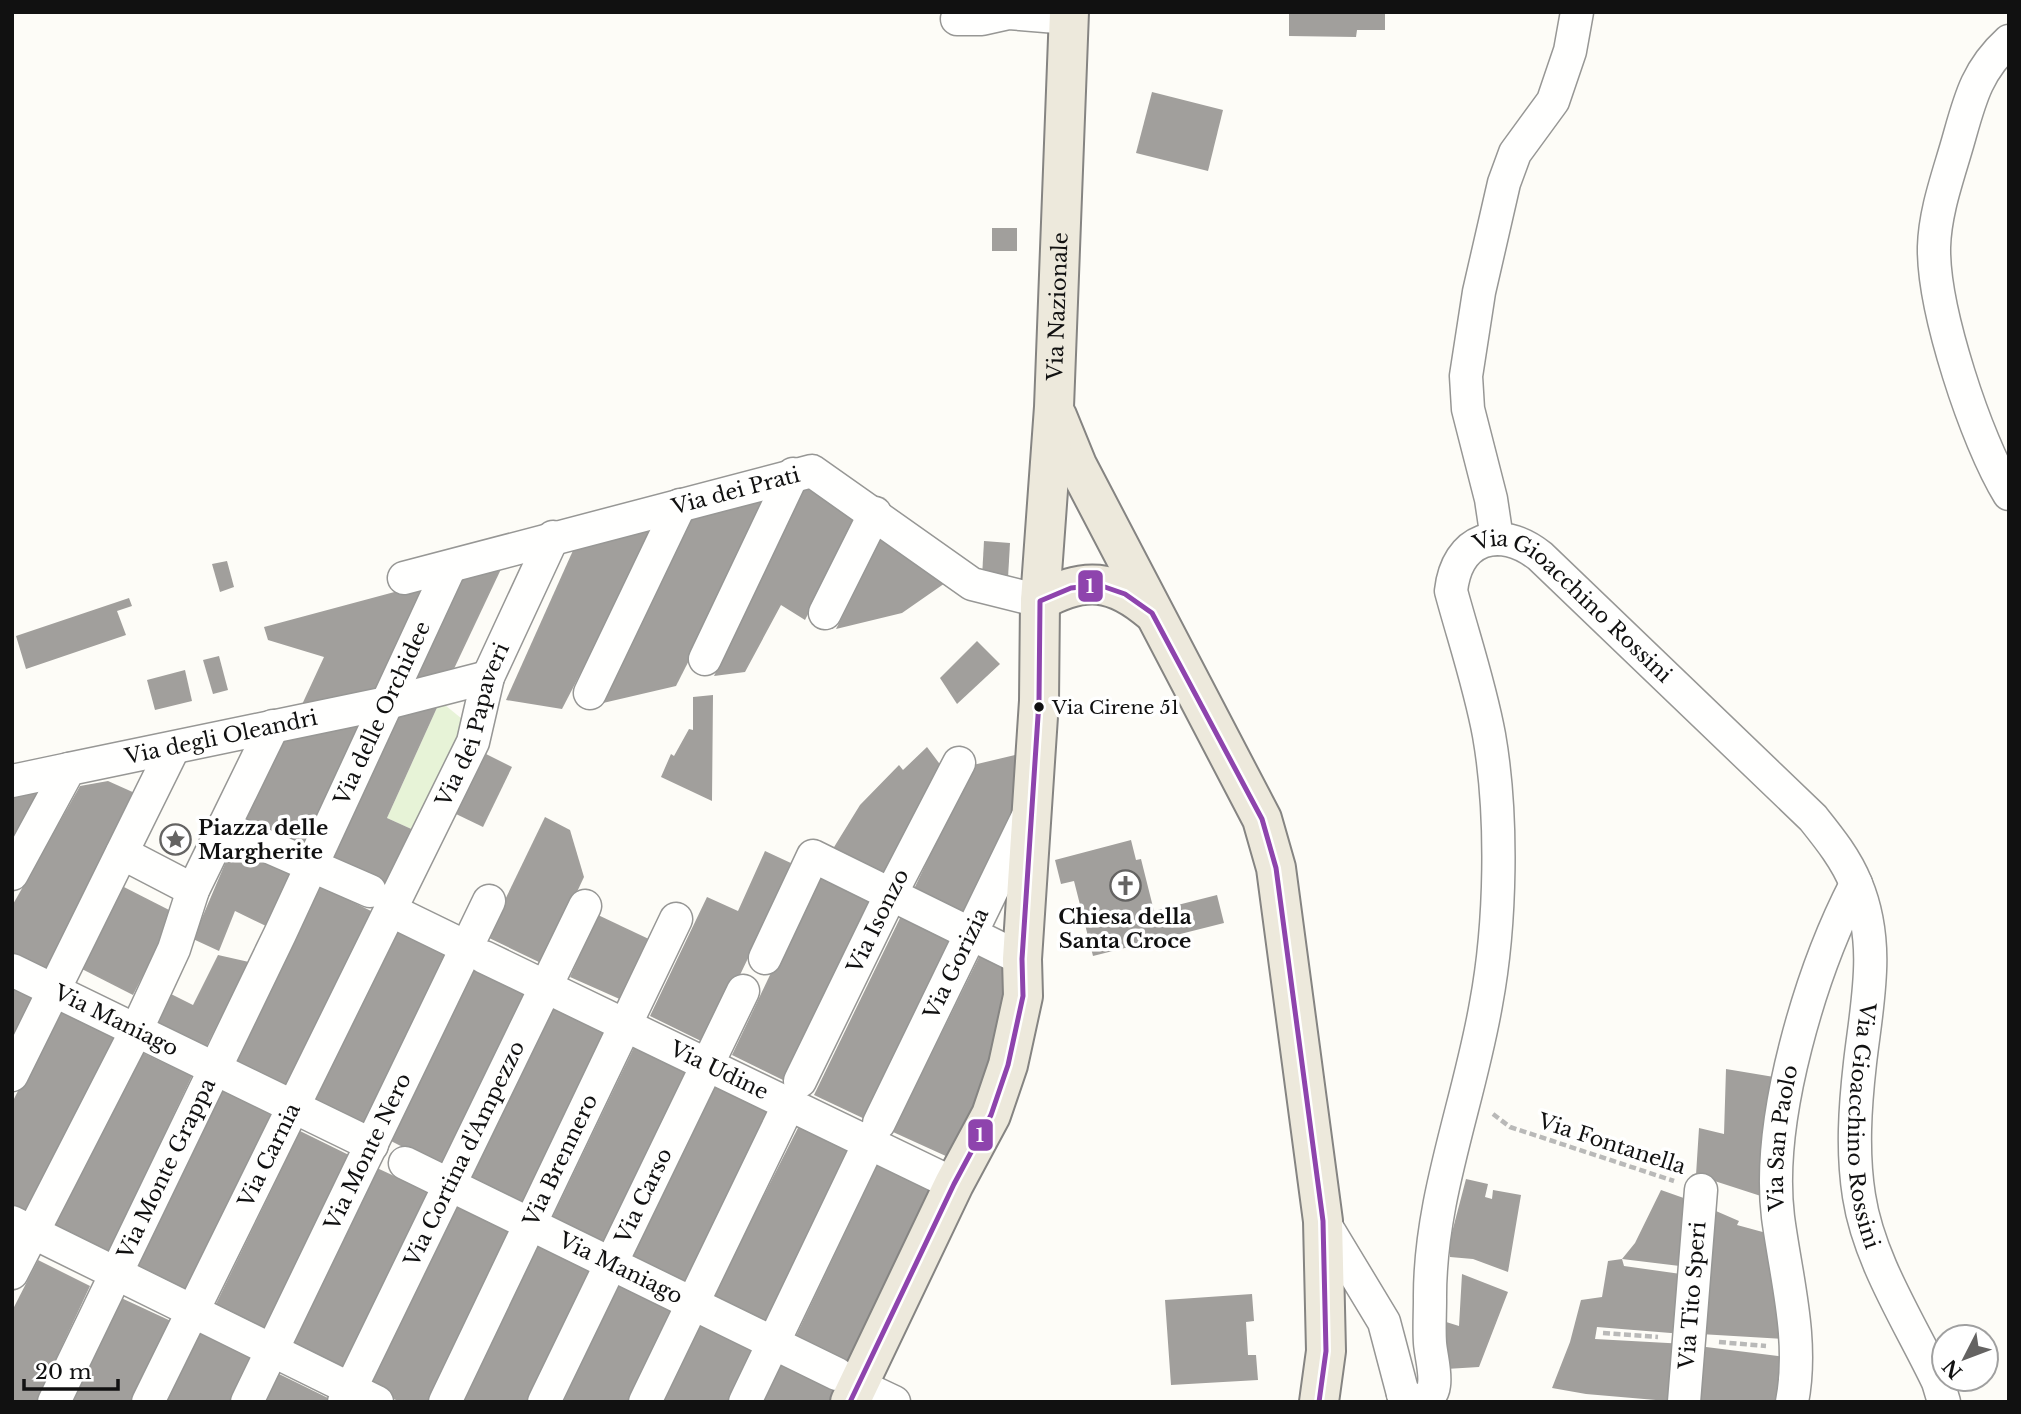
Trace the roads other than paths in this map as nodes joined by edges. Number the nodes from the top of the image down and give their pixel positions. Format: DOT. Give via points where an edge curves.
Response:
graph roads {
  1 [pos="1577,12"];
  2 [pos="1069,15"];
  3 [pos="957,19"];
  4 [pos="2009,41"];
  5 [pos="1054,407"];
  6 [pos="793,474"];
  7 [pos="2009,494"];
  8 [pos="680,505"];
  9 [pos="875,513"];
  10 [pos="553,537"];
  11 [pos="1497,539"];
  12 [pos="450,567"];
  13 [pos="404,578"];
  14 [pos="1040,601"];
  15 [pos="825,613"];
  16 [pos="1152,613"];
  17 [pos="705,659"];
  18 [pos="488,677"];
  19 [pos="590,693"];
  20 [pos="387,703"];
  21 [pos="273,726"];
  22 [pos="173,749"];
  23 [pos="959,763"];
  24 [pos="69,769"];
  25 [pos="12,781"];
  26 [pos="1034,804"];
  27 [pos="231,831"];
  28 [pos="122,853"];
  29 [pos="312,866"];
  30 [pos="12,874"];
  31 [pos="1856,884"];
  32 [pos="193,890"];
  33 [pos="891,894"];
  34 [pos="380,901"];
  35 [pos="489,901"];
  36 [pos="585,906"];
  37 [pos="676,919"];
  38 [pos="280,934"];
  39 [pos="971,934"];
  40 [pos="475,952"];
  41 [pos="765,958"];
  42 [pos="1022,959"];
  43 [pos="12,971"];
  44 [pos="546,987"];
  45 [pos="743,990"];
  46 [pos="56,992"];
  47 [pos="625,1025"];
  48 [pos="136,1031"];
  49 [pos="707,1064"];
  50 [pos="214,1068"];
  51 [pos="12,1075"];
  52 [pos="794,1092"];
  53 [pos="293,1107"];
  54 [pos="879,1123"];
  55 [pos="372,1145"];
  56 [pos="862,1158"];
  57 [pos="405,1163"];
  58 [pos="954,1184"];
  59 [pos="451,1186"];
  60 [pos="1701,1190"];
  61 [pos="1323,1221"];
  62 [pos="531,1225"];
  63 [pos="22,1227"];
  64 [pos="611,1264"];
  65 [pos="12,1273"];
  66 [pos="114,1275"];
  67 [pos="693,1304"];
  68 [pos="193,1312"];
  69 [pos="774,1343"];
  70 [pos="272,1350"];
  71 [pos="849,1387"];
  72 [pos="357,1397"];
  73 [pos="1396,1398"];
  74 [pos="54,1402"];
  75 [pos="148,1402"];
  76 [pos="247,1402"];
  77 [pos="445,1402"];
  78 [pos="544,1402"];
  79 [pos="645,1402"];
  80 [pos="745,1402"];
  81 [pos="894,1402"];
  82 [pos="1319,1402"];
  83 [pos="1684,1402"];
  84 [pos="1792,1402"];
  85 [pos="1944,1402"];
  1 -- 11 [label="street" via="1553,101 1515,153 1504,183 1466,376 1468,409"];
  2 -- 3 [label="street" via="1009,13"];
  2 -- 5 [label="main road, Via Nazionale"];
  4 -- 7 [label="street" via="1976,80 1937,216 1934,249 1942,308 1971,411"];
  5 -- 14 [label="main road, Via Nazionale"];
  5 -- 16 [label="main road" via="1077,465"];
  6 -- 8 [label="street, Via dei Prati"];
  6 -- 9 [label="street, Via dei Prati" via="812,471"];
  6 -- 17 [label="street"];
  8 -- 10 [label="street, Via dei Prati"];
  8 -- 19 [label="street"];
  9 -- 14 [label="street, Via dei Prati" via="972,584"];
  9 -- 15 [label="street"];
  10 -- 12 [label="street, Via dei Prati"];
  10 -- 18 [label="street, Via dei Papaveri"];
  11 -- 31 [label="street, Via Gioacchino Rossini" via="1522,541 1540,556 1812,818 1835,845"];
  11 -- 73 [label="street, Via Gioacchino Rossini" via="1485,540 1465,555 1454,570 1451,591 1489,737 1497,813 1494,956 1434,1234 1430,1303 1434,1385 1420,1401"];
  12 -- 13 [label="street, Via dei Prati"];
  12 -- 20 [label="street, Via delle Orchidee"];
  14 -- 16 [label="main road" via="1062,589 1086,584 1111,586 1133,596"];
  14 -- 26 [label="main road, Via Nazionale"];
  16 -- 61 [label="main road" via="1262,819 1276,869"];
  18 -- 20 [label="street, Via degli Oleandri"];
  18 -- 34 [label="street, Via dei Papaveri" via="473,742"];
  20 -- 21 [label="street, Via degli Oleandri"];
  20 -- 29 [label="street, Via delle Orchidee"];
  21 -- 22 [label="street, Via degli Oleandri"];
  21 -- 27 [label="street"];
  22 -- 24 [label="street, Via degli Oleandri"];
  22 -- 28 [label="street"];
  23 -- 33 [label="street, Via Isonzo"];
  24 -- 25 [label="street, Via degli Oleandri"];
  24 -- 30 [label="street"];
  26 -- 39 [label="street, Via Gorizia"];
  26 -- 42 [label="main road, Via Nazionale"];
  27 -- 29 [label="street, Via Udine"];
  27 -- 32 [label="street"];
  28 -- 32 [label="street"];
  28 -- 46 [label="street"];
  29 -- 34 [label="street, Via Udine"];
  29 -- 38 [label="street, Via delle Orchidee"];
  31 -- 84 [label="street, Via San Paolo" via="1825,955 1789,1075 1778,1132 1778,1216 1793,1304"];
  31 -- 85 [label="street, Via Gioacchino Rossini" via="1868,926 1872,969 1854,1130 1859,1197 1878,1259"];
  32 -- 48 [label="street" via="173,949"];
  33 -- 39 [label="street"];
  33 -- 41 [label="street" via="813,856"];
  33 -- 52 [label="street, Via Isonzo"];
  34 -- 40 [label="street, Via Udine"];
  34 -- 53 [label="street, Via Carnia"];
  35 -- 40 [label="street, Via Monte Nero"];
  36 -- 44 [label="street, Via Cortina d'Ampezzo"];
  37 -- 47 [label="street, Via Brennero"];
  38 -- 50 [label="street, Via Monte Grappa"];
  39 -- 42 [label="street"];
  39 -- 54 [label="street, Via Gorizia"];
  40 -- 44 [label="street, Via Udine"];
  40 -- 55 [label="street, Via Monte Nero"];
  42 -- 58 [label="main road, Via Nazionale" via="1023,996 1008,1065 991,1115"];
  43 -- 46 [label="street, Via Maniago"];
  44 -- 47 [label="street, Via Udine"];
  44 -- 59 [label="street, Via Cortina d'Ampezzo"];
  45 -- 49 [label="street, Via Carso"];
  46 -- 48 [label="street, Via Maniago"];
  46 -- 51 [label="street"];
  47 -- 49 [label="street, Via Udine"];
  47 -- 62 [label="street, Via Brennero"];
  48 -- 50 [label="street, Via Maniago"];
  48 -- 63 [label="street"];
  49 -- 52 [label="street, Via Udine"];
  49 -- 64 [label="street, Via Carso"];
  50 -- 53 [label="street, Via Maniago"];
  50 -- 66 [label="street, Via Monte Grappa"];
  52 -- 58 [label="street, Via Udine"];
  52 -- 67 [label="street, Via Isonzo"];
  53 -- 55 [label="street, Via Maniago"];
  53 -- 68 [label="street, Via Carnia"];
  55 -- 70 [label="street, Via Monte Nero"];
  56 -- 69 [label="street"];
  57 -- 59 [label="street, Via Maniago"];
  58 -- 71 [label="main road, Via Nazionale"];
  59 -- 62 [label="street, Via Maniago"];
  59 -- 72 [label="street, Via Cortina d'Ampezzo"];
  60 -- 83 [label="street, Via Tito Speri"];
  61 -- 73 [label="street" via="1384,1322"];
  61 -- 82 [label="main road" via="1326,1351"];
  62 -- 64 [label="street, Via Maniago"];
  62 -- 77 [label="street, Via Brennero"];
  63 -- 65 [label="street"];
  63 -- 66 [label="street"];
  64 -- 67 [label="street, Via Maniago"];
  64 -- 78 [label="street, Via Carso"];
  66 -- 68 [label="street"];
  66 -- 74 [label="street, Via Monte Grappa"];
  67 -- 69 [label="street, Via Maniago"];
  67 -- 79 [label="street, Via Isonzo"];
  68 -- 70 [label="street"];
  68 -- 75 [label="street, Via Carnia"];
  69 -- 71 [label="street, Via Maniago"];
  69 -- 80 [label="street"];
  70 -- 72 [label="street"];
  70 -- 76 [label="street, Via Monte Nero"];
  71 -- 81 [label="street, Via Maniago"];
}
